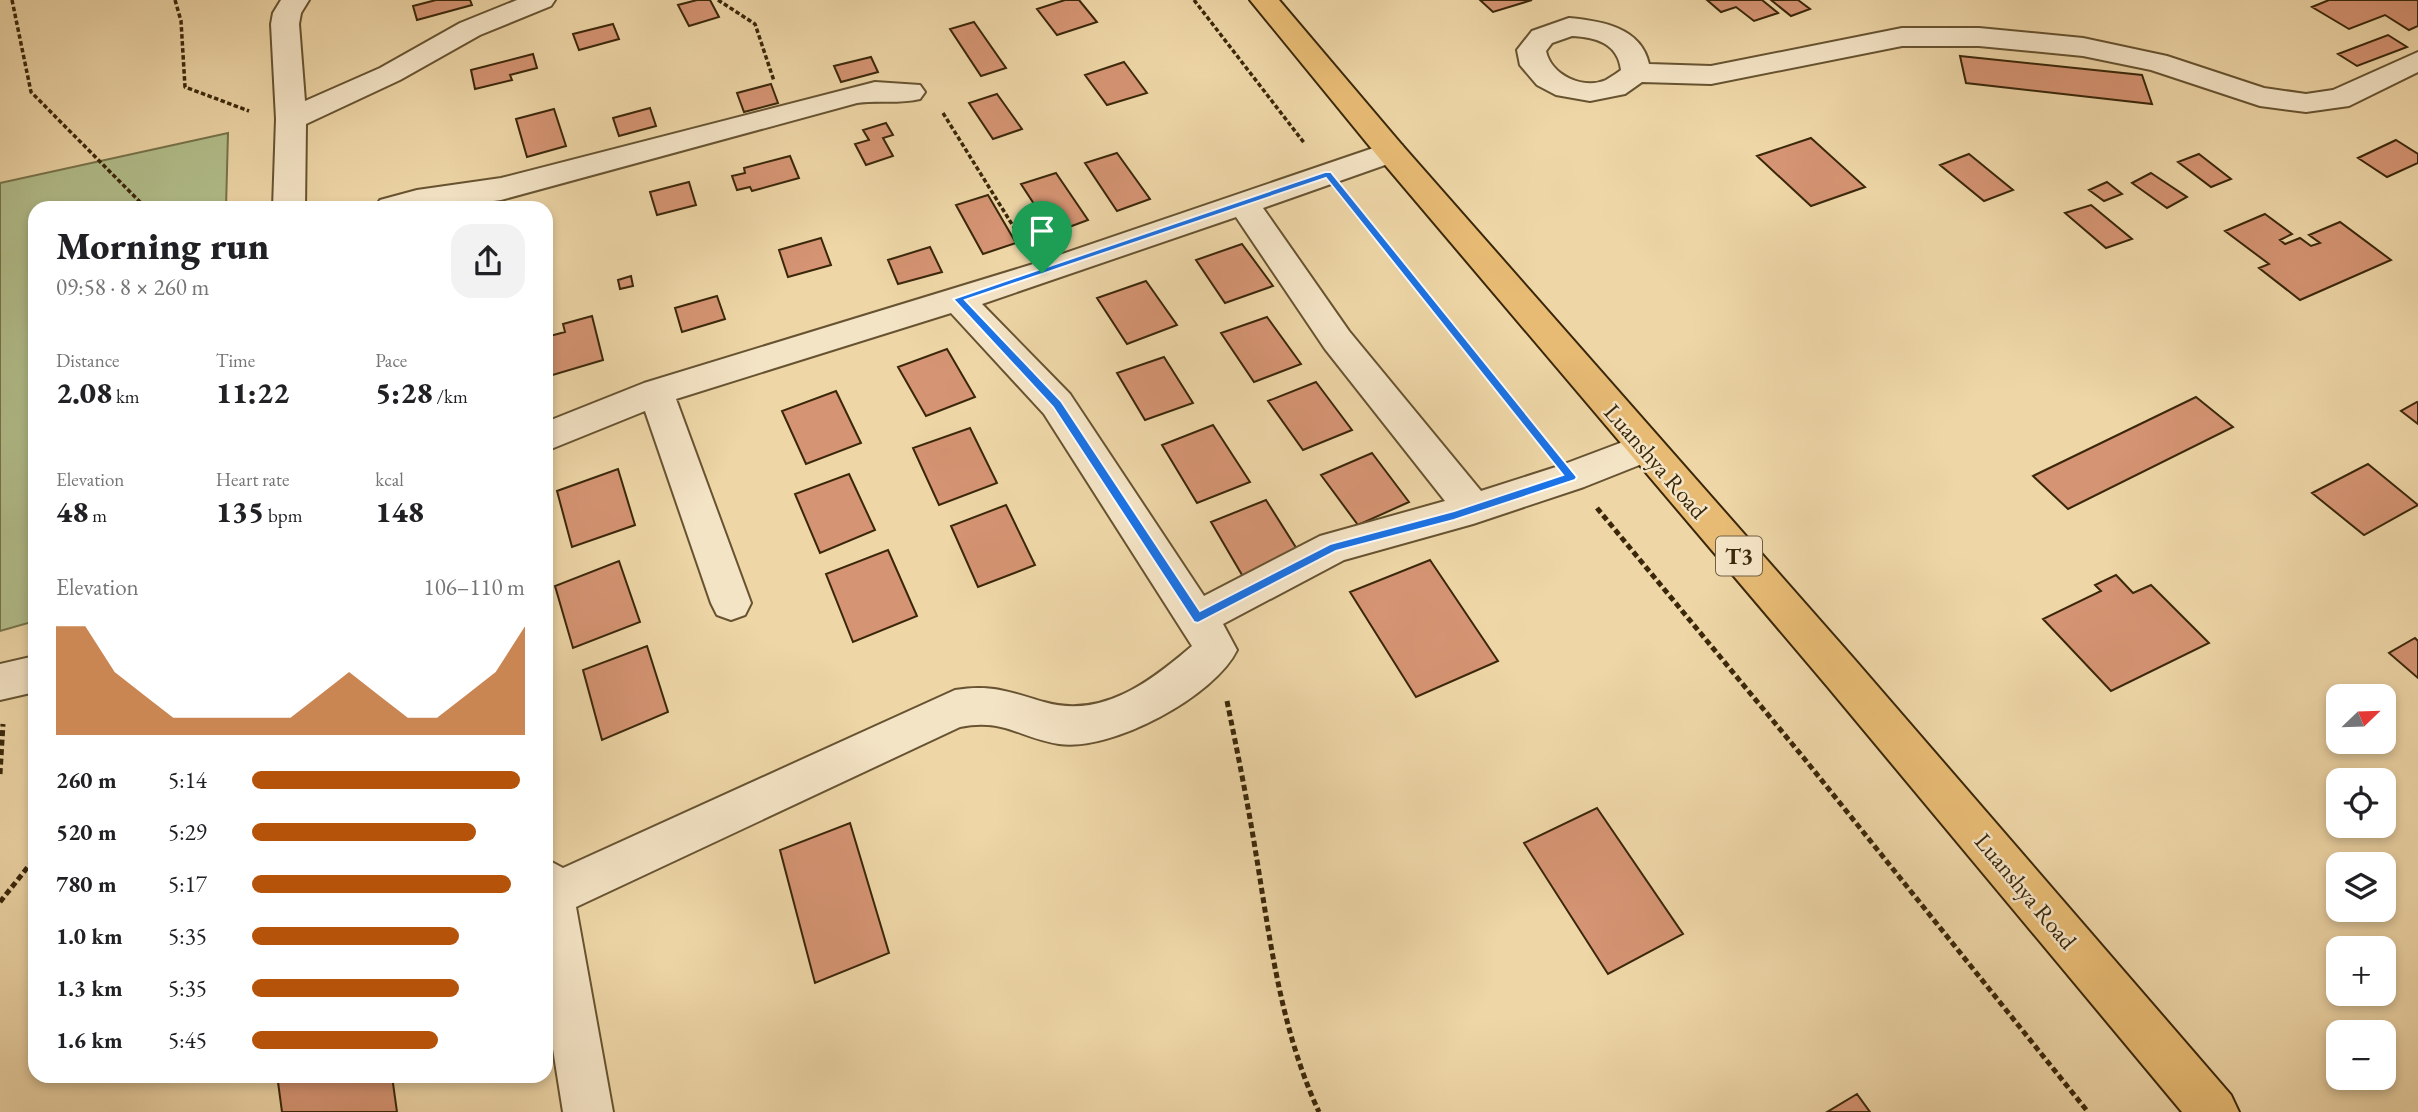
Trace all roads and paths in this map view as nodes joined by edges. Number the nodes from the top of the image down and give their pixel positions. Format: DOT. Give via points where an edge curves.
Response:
graph roads {
  1 [pos="12,0"];
  2 [pos="175,0"];
  3 [pos="295,0"];
  4 [pos="478,0"];
  5 [pos="541,0"];
  6 [pos="718,0"];
  7 [pos="1194,0"];
  8 [pos="1265,0"];
  9 [pos="444,43"];
  10 [pos="2418,61"];
  11 [pos="1636,73"];
  12 [pos="910,92"];
  13 [pos="794,109"];
  14 [pos="291,118"];
  15 [pos="1391,152"];
  16 [pos="1328,174"];
  17 [pos="139,201"];
  18 [pos="289,201"];
  19 [pos="417,201"];
  20 [pos="1243,203"];
  21 [pos="1042,273"];
  22 [pos="958,299"];
  23 [pos="656,392"];
  24 [pos="553,434"];
  25 [pos="1644,448"];
  26 [pos="1571,477"];
  27 [pos="1473,509"];
  28 [pos="732,603"];
  29 [pos="1208,634"];
  30 [pos="28,676"];
  31 [pos="0,682"];
  32 [pos="28,867"];
  33 [pos="553,887"];
  34 [pos="0,902"];
  35 [pos="553,912"];
  36 [pos="588,1112"];
  37 [pos="1319,1112"];
  38 [pos="2088,1112"];
  39 [pos="2214,1112"];
  1 -- 17 [label="path" via="31,92"];
  2 -- 14 [label="path" via="181,13 180,67 185,87 268,119"];
  3 -- 14 [label="street" via="285,24"];
  4 -- 9 [label="street" via="479,9 455,27"];
  5 -- 9 [label="street"];
  6 -- 13 [label="path" via="755,24 774,82"];
  7 -- 16 [label="path"];
  8 -- 15 [label="highway, Luanshya Road / T3"];
  9 -- 14 [label="street" via="390,74"];
  10 -- 11 [label="street" via="2339,99 2306,103 2260,97 2157,62 2083,47 1979,37 1902,37 1711,75"];
  12 -- 13 [label="street" via="875,91"];
  12 -- 21 [label="path" via="939,107"];
  13 -- 19 [label="street" via="501,189"];
  14 -- 18 [label="street"];
  15 -- 16 [label="street"];
  15 -- 25 [label="highway, Luanshya Road / T3"];
  16 -- 20 [label="street"];
  16 -- 26 [label="path"];
  20 -- 21 [label="street"];
  20 -- 27 [label="street" via="1337,340"];
  21 -- 22 [label="street"];
  22 -- 23 [label="street"];
  22 -- 29 [label="street" via="1057,404"];
  23 -- 24 [label="street"];
  23 -- 28 [label="street"];
  25 -- 26 [label="street"];
  25 -- 39 [label="highway, Luanshya Road / T3"];
  26 -- 27 [label="street"];
  26 -- 38 [label="path"];
  27 -- 29 [label="street" via="1334,547"];
  29 -- 33 [label="street" via="1155,699 1112,720 1060,725 1001,705 980,703 955,709"];
  29 -- 37 [label="path" via="1256,854 1276,979 1306,1086"];
  30 -- 31 [label="street"];
  32 -- 34 [label="path"];
  35 -- 36 [label="street"];
}
